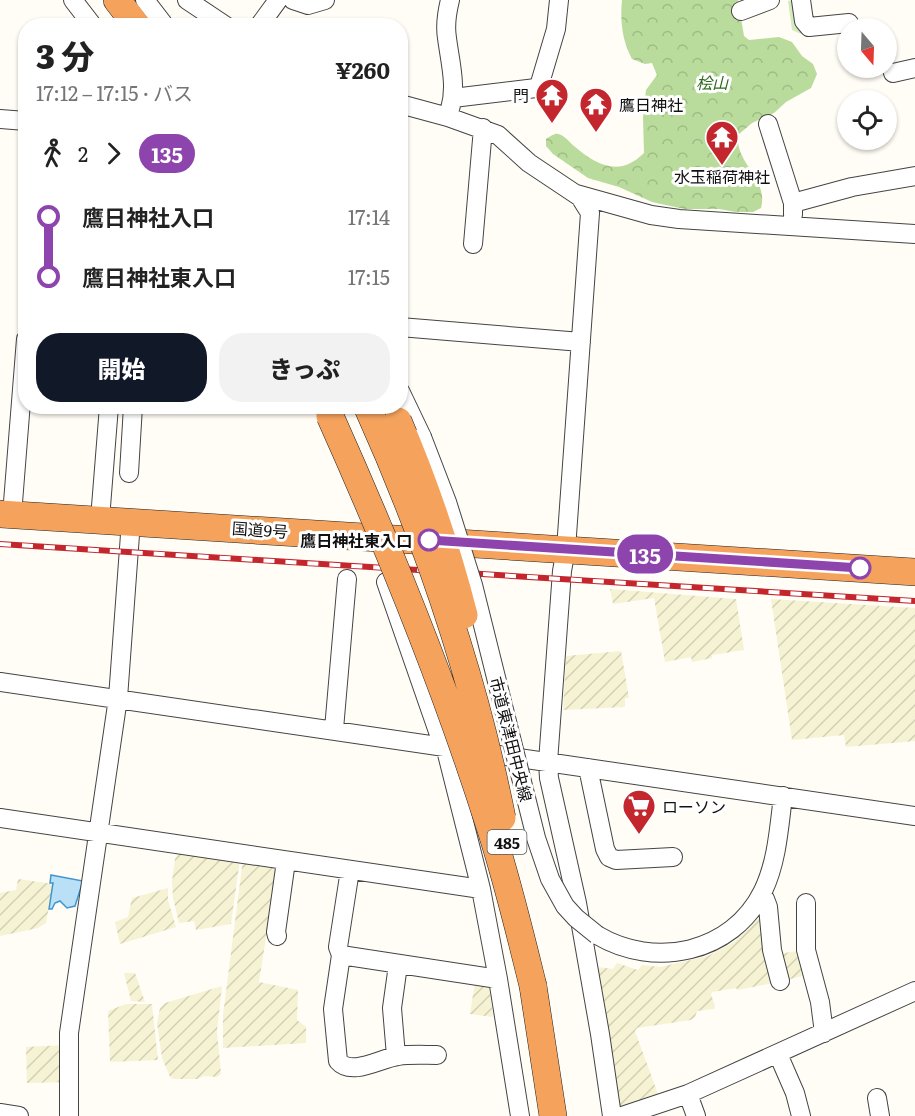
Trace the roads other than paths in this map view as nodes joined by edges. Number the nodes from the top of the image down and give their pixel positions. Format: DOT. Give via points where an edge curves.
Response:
graph roads {
  1 [pos="73,0"];
  2 [pos="117,0"];
  3 [pos="145,0"];
  4 [pos="187,0"];
  5 [pos="278,0"];
  6 [pos="293,0"];
  7 [pos="325,0"];
  8 [pos="450,0"];
  9 [pos="558,0"];
  10 [pos="770,0"];
  11 [pos="801,0"];
  12 [pos="741,11"];
  13 [pos="87,18"];
  14 [pos="131,18"];
  15 [pos="159,18"];
  16 [pos="214,18"];
  17 [pos="265,18"];
  18 [pos="837,24"];
  19 [pos="915,68"];
  20 [pos="897,72"];
  21 [pos="453,99"];
  22 [pos="408,106"];
  23 [pos="448,117"];
  24 [pos="0,119"];
  25 [pos="18,120"];
  26 [pos="768,124"];
  27 [pos="483,128"];
  28 [pos="915,176"];
  29 [pos="576,194"];
  30 [pos="793,203"];
  31 [pos="794,227"];
  32 [pos="915,234"];
  33 [pos="473,244"];
  34 [pos="408,328"];
  35 [pos="581,342"];
  36 [pos="408,408"];
  37 [pos="18,409"];
  38 [pos="108,414"];
  39 [pos="133,414"];
  40 [pos="329,414"];
  41 [pos="370,414"];
  42 [pos="394,414"];
  43 [pos="129,473"];
  44 [pos="6,514"];
  45 [pos="100,519"];
  46 [pos="130,521"];
  47 [pos="566,549"];
  48 [pos="915,572"];
  49 [pos="347,579"];
  50 [pos="386,582"];
  51 [pos="0,681"];
  52 [pos="118,698"];
  53 [pos="474,701"];
  54 [pos="334,729"];
  55 [pos="444,746"];
  56 [pos="548,762"];
  57 [pos="588,768"];
  58 [pos="783,796"];
  59 [pos="915,816"];
  60 [pos="0,818"];
  61 [pos="98,833"];
  62 [pos="674,856"];
  63 [pos="286,861"];
  64 [pos="350,870"];
  65 [pos="481,889"];
  66 [pos="760,897"];
  67 [pos="806,903"];
  68 [pos="277,936"];
  69 [pos="341,955"];
  70 [pos="398,965"];
  71 [pos="498,979"];
  72 [pos="780,981"];
  73 [pos="533,986"];
  74 [pos="915,992"];
  75 [pos="824,1033"];
  76 [pos="778,1054"];
  77 [pos="437,1055"];
  78 [pos="396,1056"];
  79 [pos="688,1094"];
  80 [pos="0,1113"];
  81 [pos="19,1116"];
  82 [pos="69,1116"];
  83 [pos="520,1116"];
  84 [pos="553,1116"];
  85 [pos="612,1116"];
  86 [pos="622,1116"];
  87 [pos="696,1116"];
  88 [pos="801,1116"];
  1 -- 13 [label="street"];
  2 -- 14 [label="highway"];
  3 -- 15 [label="street"];
  4 -- 16 [label="street"];
  5 -- 17 [label="street"];
  6 -- 7 [label="street" via="308,5"];
  8 -- 21 [label="street" via="446,35"];
  9 -- 21 [label="street" via="554,38 538,86"];
  10 -- 12 [label="street"];
  11 -- 18 [label="street" via="804,21 809,27"];
  19 -- 20 [label="street"];
  21 -- 23 [label="street"];
  22 -- 23 [label="street"];
  23 -- 27 [label="street"];
  24 -- 25 [label="street"];
  26 -- 30 [label="street"];
  27 -- 29 [label="street"];
  27 -- 33 [label="street"];
  28 -- 30 [label="street"];
  29 -- 31 [label="street" via="679,219"];
  29 -- 35 [label="street" via="586,204 590,218"];
  30 -- 31 [label="street"];
  31 -- 32 [label="street"];
  34 -- 35 [label="street"];
  35 -- 47 [label="street"];
  36 -- 66 [label="street, 市道東津田中央線, bridge" via="447,502 473,585 536,838 550,879 565,906 597,935 616,945 661,954 684,951 724,934 742,920"];
  37 -- 44 [label="street"];
  38 -- 45 [label="street"];
  39 -- 43 [label="street"];
  40 -- 73 [label="highway, bridge" via="404,592 469,764 491,829"];
  41 -- 53 [label="highway, 485, bridge" via="415,522"];
  42 -- 53 [label="highway, bridge" via="432,509 458,592 480,676"];
  44 -- 45 [label="highway, 国道9号"];
  45 -- 46 [label="highway, 国道9号"];
  46 -- 47 [label="highway, 国道9号"];
  46 -- 52 [label="street"];
  47 -- 48 [label="highway, 国道9号"];
  47 -- 56 [label="street"];
  49 -- 54 [label="street"];
  50 -- 55 [label="street"];
  51 -- 52 [label="street"];
  52 -- 54 [label="street"];
  52 -- 61 [label="street"];
  53 -- 73 [label="highway, 485, bridge" via="516,882"];
  54 -- 55 [label="street"];
  55 -- 56 [label="street"];
  55 -- 65 [label="street"];
  56 -- 57 [label="street"];
  56 -- 85 [label="street" via="577,903"];
  57 -- 58 [label="street"];
  57 -- 62 [label="street" via="609,856 616,860"];
  58 -- 59 [label="street"];
  58 -- 66 [label="street, 市道東津田中央線" via="772,866"];
  60 -- 61 [label="street"];
  61 -- 63 [label="street"];
  61 -- 82 [label="street" via="69,1033"];
  63 -- 64 [label="street"];
  63 -- 68 [label="street"];
  64 -- 65 [label="street"];
  64 -- 69 [label="street" via="338,947"];
  65 -- 71 [label="street"];
  66 -- 72 [label="street" via="768,907"];
  67 -- 75 [label="street" via="806,950"];
  69 -- 70 [label="street"];
  69 -- 78 [label="street" via="333,1009 338,1061 349,1068"];
  70 -- 71 [label="street"];
  70 -- 78 [label="street" via="392,1008"];
  71 -- 83 [label="street"];
  73 -- 84 [label="highway, 485"];
  74 -- 75 [label="street"];
  75 -- 76 [label="street"];
  76 -- 79 [label="street"];
  76 -- 88 [label="street"];
  77 -- 78 [label="street"];
  79 -- 86 [label="street"];
  79 -- 87 [label="street"];
  80 -- 81 [label="street"];
}
